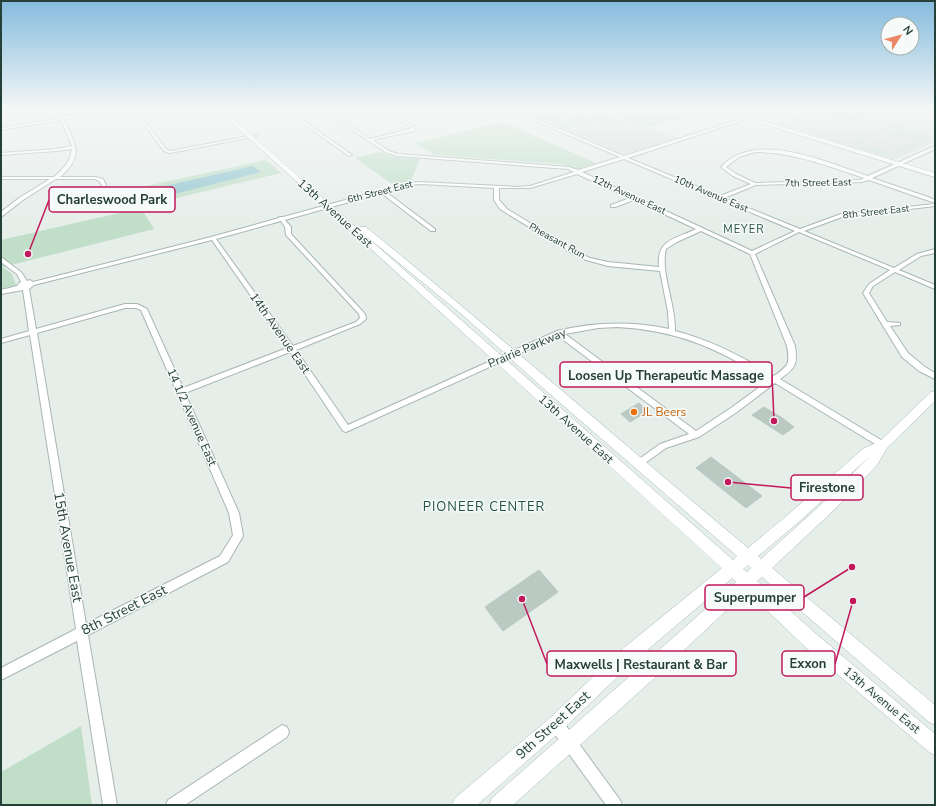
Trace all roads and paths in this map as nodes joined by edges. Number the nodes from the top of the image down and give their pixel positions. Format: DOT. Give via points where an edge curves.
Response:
graph roads {
  1 [pos="74,147"];
  2 [pos="70,148"];
  3 [pos="163,148"];
  4 [pos="192,148"];
  5 [pos="265,148"];
  6 [pos="339,148"];
  7 [pos="381,148"];
  8 [pos="599,148"];
  9 [pos="657,148"];
  10 [pos="845,148"];
  11 [pos="934,148"];
  12 [pos="1,154"];
  13 [pos="350,155"];
  14 [pos="624,158"];
  15 [pos="900,164"];
  16 [pos="580,172"];
  17 [pos="935,175"];
  18 [pos="1,178"];
  19 [pos="55,178"];
  20 [pos="869,178"];
  21 [pos="755,184"];
  22 [pos="497,187"];
  23 [pos="382,191"];
  24 [pos="101,198"];
  25 [pos="635,198"];
  26 [pos="719,198"];
  27 [pos="935,202"];
  28 [pos="330,205"];
  29 [pos="935,205"];
  30 [pos="613,206"];
  31 [pos="1,215"];
  32 [pos="281,218"];
  33 [pos="701,229"];
  34 [pos="433,230"];
  35 [pos="798,231"];
  36 [pos="213,238"];
  37 [pos="935,251"];
  38 [pos="752,253"];
  39 [pos="1,259"];
  40 [pos="663,269"];
  41 [pos="894,270"];
  42 [pos="25,286"];
  43 [pos="935,287"];
  44 [pos="1,292"];
  45 [pos="884,324"];
  46 [pos="898,324"];
  47 [pos="672,331"];
  48 [pos="32,332"];
  49 [pos="559,333"];
  50 [pos="1,341"];
  51 [pos="291,349"];
  52 [pos="512,354"];
  53 [pos="499,359"];
  54 [pos="935,376"];
  55 [pos="775,381"];
  56 [pos="181,392"];
  57 [pos="935,395"];
  58 [pos="346,429"];
  59 [pos="696,435"];
  60 [pos="883,445"];
  61 [pos="638,464"];
  62 [pos="238,536"];
  63 [pos="747,557"];
  64 [pos="732,568"];
  65 [pos="762,569"];
  66 [pos="748,582"];
  67 [pos="82,632"];
  68 [pos="1,674"];
  69 [pos="935,716"];
  70 [pos="556,724"];
  71 [pos="282,732"];
  72 [pos="568,742"];
  73 [pos="935,746"];
  74 [pos="110,805"];
  75 [pos="173,805"];
  76 [pos="462,805"];
  77 [pos="499,805"];
  78 [pos="615,805"];
  1 -- 19 [label="street" via="72,161"];
  2 -- 12 [label="street"];
  3 -- 4 [label="street" via="170,152"];
  5 -- 28 [label="main road, 13th Avenue East"];
  6 -- 13 [label="street"];
  7 -- 16 [label="street, 12th Avenue East" via="398,155 559,166"];
  8 -- 14 [label="street, 10th Avenue East"];
  9 -- 14 [label="street, 6th Street East"];
  10 -- 15 [label="main road"];
  11 -- 15 [label="street, 7th Street East"];
  14 -- 16 [label="street, 6th Street East"];
  14 -- 26 [label="street, 10th Avenue East"];
  15 -- 17 [label="main road"];
  15 -- 20 [label="street, 7th Street East"];
  16 -- 22 [label="street, 6th Street East" via="530,187"];
  16 -- 25 [label="street, 12th Avenue East"];
  18 -- 19 [label="street"];
  19 -- 24 [label="street" via="101,180 104,185"];
  19 -- 31 [label="street"];
  20 -- 21 [label="street, 7th Street East" via="856,182"];
  20 -- 21 [label="street" via="794,155 763,151 748,152 723,167 737,177"];
  20 -- 27 [label="street"];
  21 -- 26 [label="street, 7th Street East"];
  22 -- 23 [label="street, 6th Street East" via="422,183"];
  22 -- 40 [label="street, Pheasant Run" via="496,198 500,206 580,256 608,264"];
  23 -- 28 [label="street, 6th Street East"];
  23 -- 34 [label="street"];
  25 -- 30 [label="street"];
  25 -- 33 [label="street, 12th Avenue East"];
  26 -- 35 [label="street, 10th Avenue East"];
  28 -- 32 [label="street, 6th Street East"];
  28 -- 52 [label="main road, 13th Avenue East" via="468,315"];
  28 -- 53 [label="main road, 13th Avenue East"];
  29 -- 35 [label="street, 8th Street East" via="841,216"];
  32 -- 36 [label="street, 6th Street East"];
  32 -- 51 [label="street" via="288,227 288,234 362,314 363,320"];
  33 -- 38 [label="street, 12th Avenue East"];
  33 -- 40 [label="street" via="663,249"];
  35 -- 38 [label="street, 8th Street East"];
  35 -- 41 [label="street, 10th Avenue East"];
  36 -- 42 [label="street, 6th Street East"];
  36 -- 51 [label="street, 14th Avenue East"];
  37 -- 41 [label="street" via="919,255"];
  38 -- 55 [label="street" via="790,346 792,360 789,370"];
  39 -- 42 [label="street" via="19,273"];
  40 -- 47 [label="street" via="673,317"];
  41 -- 43 [label="street, 10th Avenue East"];
  41 -- 45 [label="street" via="871,285 866,292"];
  42 -- 44 [label="street, 6th Street East"];
  42 -- 48 [label="street, 15th Avenue East"];
  45 -- 46 [label="street"];
  45 -- 54 [label="street" via="905,355"];
  47 -- 49 [label="street, Prairie Parkway" via="610,324 581,326"];
  47 -- 55 [label="street, Prairie Parkway" via="713,346"];
  48 -- 50 [label="street"];
  48 -- 56 [label="street, 14 1/2 Avenue East" via="125,306 144,309"];
  48 -- 67 [label="street, 15th Avenue East"];
  49 -- 52 [label="street, Prairie Parkway"];
  49 -- 59 [label="street"];
  51 -- 56 [label="street"];
  51 -- 58 [label="street, 14th Avenue East"];
  52 -- 53 [label="street, Prairie Parkway"];
  52 -- 61 [label="main road, 13th Avenue East"];
  53 -- 58 [label="street, Prairie Parkway"];
  53 -- 64 [label="main road, 13th Avenue East"];
  55 -- 59 [label="street"];
  55 -- 60 [label="street, Prairie Parkway"];
  56 -- 62 [label="street, 14 1/2 Avenue East" via="234,513"];
  57 -- 60 [label="main road, 9th Street East"];
  59 -- 61 [label="street" via="664,446"];
  60 -- 63 [label="main road, 9th Street East" via="868,451"];
  60 -- 65 [label="main road, 9th Street East" via="873,462"];
  61 -- 63 [label="main road, 13th Avenue East"];
  62 -- 67 [label="street, 8th Street East" via="224,559"];
  63 -- 64 [label="main road, 9th Street East"];
  63 -- 65 [label="main road, 13th Avenue East"];
  64 -- 66 [label="main road, 13th Avenue East"];
  64 -- 70 [label="main road, 9th Street East" via="626,657"];
  65 -- 66 [label="main road, 9th Street East"];
  65 -- 69 [label="main road, 13th Avenue East"];
  66 -- 72 [label="main road, 9th Street East"];
  66 -- 73 [label="main road, 13th Avenue East" via="809,639"];
  67 -- 68 [label="street, 8th Street East"];
  67 -- 74 [label="street, 15th Avenue East"];
  70 -- 72 [label="street"];
  70 -- 76 [label="main road, 9th Street East"];
  71 -- 75 [label="street"];
  72 -- 77 [label="main road, 9th Street East"];
  72 -- 78 [label="street"];
}
